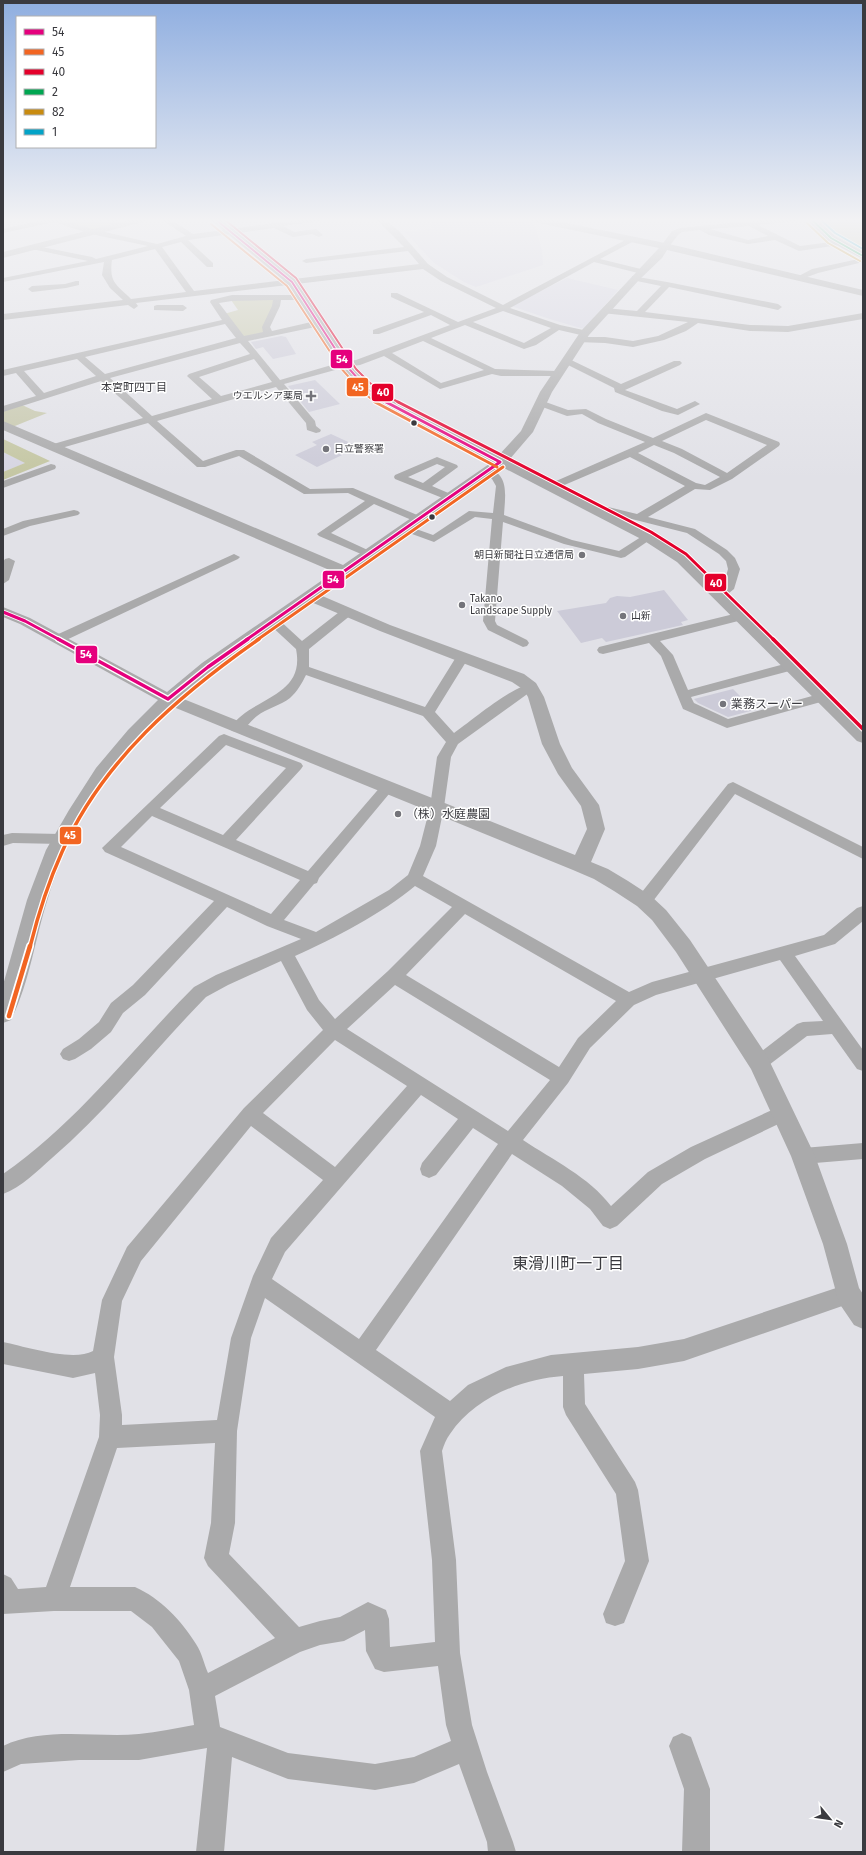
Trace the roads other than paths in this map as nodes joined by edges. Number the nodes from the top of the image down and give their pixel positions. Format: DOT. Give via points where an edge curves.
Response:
graph roads {
  1 [pos="32,306"];
  2 [pos="43,306"];
  3 [pos="134,306"];
  4 [pos="213,306"];
  5 [pos="276,306"];
  6 [pos="309,306"];
  7 [pos="418,306"];
  8 [pos="498,306"];
  9 [pos="508,306"];
  10 [pos="610,306"];
  11 [pos="647,306"];
  12 [pos="773,306"];
  13 [pos="778,307"];
  14 [pos="503,308"];
  15 [pos="605,311"];
  16 [pos="432,312"];
  17 [pos="639,314"];
  18 [pos="863,316"];
  19 [pos="3,317"];
  20 [pos="697,320"];
  21 [pos="227,321"];
  22 [pos="320,323"];
  23 [pos="461,324"];
  24 [pos="558,327"];
  25 [pos="180,332"];
  26 [pos="268,333"];
  27 [pos="583,337"];
  28 [pos="424,338"];
  29 [pos="241,339"];
  30 [pos="403,346"];
  31 [pos="385,353"];
  32 [pos="79,356"];
  33 [pos="254,356"];
  34 [pos="567,361"];
  35 [pos="677,363"];
  36 [pos="345,364"];
  37 [pos="18,370"];
  38 [pos="492,371"];
  39 [pos="3,373"];
  40 [pos="557,374"];
  41 [pos="101,378"];
  42 [pos="279,383"];
  43 [pos="616,390"];
  44 [pos="42,397"];
  45 [pos="219,400"];
  46 [pos="540,403"];
  47 [pos="695,404"];
  48 [pos="3,409"];
  49 [pos="150,420"];
  50 [pos="3,425"];
  51 [pos="316,430"];
  52 [pos="654,442"];
  53 [pos="54,447"];
  54 [pos="630,453"];
  55 [pos="500,462"];
  56 [pos="51,466"];
  57 [pos="487,471"];
  58 [pos="728,477"];
  59 [pos="3,485"];
  60 [pos="693,486"];
  61 [pos="424,487"];
  62 [pos="551,488"];
  63 [pos="449,497"];
  64 [pos="373,500"];
  65 [pos="599,512"];
  66 [pos="74,513"];
  67 [pos="500,517"];
  68 [pos="640,517"];
  69 [pos="418,519"];
  70 [pos="405,528"];
  71 [pos="3,533"];
  72 [pos="648,537"];
  73 [pos="368,554"];
  74 [pos="234,556"];
  75 [pos="9,561"];
  76 [pos="341,573"];
  77 [pos="3,580"];
  78 [pos="317,591"];
  79 [pos="720,594"];
  80 [pos="3,612"];
  81 [pos="347,612"];
  82 [pos="742,616"];
  83 [pos="273,622"];
  84 [pos="58,639"];
  85 [pos="652,639"];
  86 [pos="523,643"];
  87 [pos="302,648"];
  88 [pos="603,650"];
  89 [pos="463,657"];
  90 [pos="792,666"];
  91 [pos="302,669"];
  92 [pos="530,687"];
  93 [pos="683,695"];
  94 [pos="823,697"];
  95 [pos="168,699"];
  96 [pos="428,713"];
  97 [pos="237,728"];
  98 [pos="862,735"];
  99 [pos="453,741"];
  100 [pos="387,788"];
  101 [pos="437,807"];
  102 [pos="151,810"];
  103 [pos="61,838"];
  104 [pos="3,841"];
  105 [pos="225,842"];
  106 [pos="863,854"];
  107 [pos="580,865"];
  108 [pos="414,878"];
  109 [pos="312,879"];
  110 [pos="224,899"];
  111 [pos="644,901"];
  112 [pos="463,906"];
  113 [pos="861,917"];
  114 [pos="273,922"];
  115 [pos="317,939"];
  116 [pos="285,953"];
  117 [pos="785,954"];
  118 [pos="702,975"];
  119 [pos="394,976"];
  120 [pos="628,1000"];
  121 [pos="3,1014"];
  122 [pos="838,1027"];
  123 [pos="334,1030"];
  124 [pos="69,1054"];
  125 [pos="862,1058"];
  126 [pos="759,1063"];
  127 [pos="562,1078"];
  128 [pos="420,1084"];
  129 [pos="783,1113"];
  130 [pos="250,1114"];
  131 [pos="471,1116"];
  132 [pos="510,1142"];
  133 [pos="863,1151"];
  134 [pos="803,1156"];
  135 [pos="429,1169"];
  136 [pos="336,1179"];
  137 [pos="3,1185"];
  138 [pos="260,1283"];
  139 [pos="848,1294"];
  140 [pos="863,1316"];
  141 [pos="362,1352"];
  142 [pos="3,1353"];
  143 [pos="103,1358"];
  144 [pos="573,1364"];
  145 [pos="451,1416"];
  146 [pos="226,1431"];
  147 [pos="110,1437"];
  148 [pos="6,1597"];
  149 [pos="54,1599"];
  150 [pos="615,1614"];
  151 [pos="295,1641"];
  152 [pos="448,1653"];
  153 [pos="202,1690"];
  154 [pos="214,1738"];
  155 [pos="682,1746"];
  156 [pos="466,1748"];
  157 [pos="3,1759"];
  158 [pos="210,1852"];
  159 [pos="502,1852"];
  160 [pos="696,1852"];
  1 -- 2 [label="street"];
  1 -- 19 [label="street"];
  3 -- 25 [label="street" via="136,308 185,312 177,326"];
  4 -- 21 [label="street"];
  5 -- 26 [label="street" via="266,327"];
  6 -- 22 [label="street"];
  7 -- 16 [label="street"];
  8 -- 14 [label="street"];
  9 -- 14 [label="street"];
  10 -- 15 [label="street"];
  11 -- 17 [label="street"];
  12 -- 13 [label="street"];
  14 -- 23 [label="street"];
  14 -- 24 [label="street"];
  15 -- 17 [label="street"];
  15 -- 27 [label="street"];
  16 -- 23 [label="street"];
  16 -- 30 [label="street" via="376,332"];
  17 -- 20 [label="street"];
  18 -- 20 [label="street" via="788,329 750,328"];
  20 -- 27 [label="street" via="661,338 634,344"];
  21 -- 25 [label="street"];
  21 -- 29 [label="street"];
  22 -- 26 [label="street"];
  22 -- 36 [label="street"];
  23 -- 24 [label="street" via="524,346"];
  23 -- 28 [label="street"];
  24 -- 27 [label="street"];
  25 -- 32 [label="street"];
  26 -- 29 [label="street"];
  27 -- 34 [label="street"];
  28 -- 30 [label="street"];
  28 -- 38 [label="street"];
  29 -- 33 [label="street"];
  29 -- 41 [label="street"];
  30 -- 31 [label="street"];
  31 -- 36 [label="street" via="357,363"];
  31 -- 38 [label="street" via="440,386"];
  32 -- 37 [label="street"];
  32 -- 41 [label="street"];
  33 -- 42 [label="street"];
  33 -- 45 [label="street" via="192,376"];
  34 -- 40 [label="street"];
  34 -- 43 [label="street"];
  35 -- 43 [label="street"];
  36 -- 42 [label="street"];
  36 -- 55 [label="street" via="358,381 384,401"];
  37 -- 39 [label="street"];
  37 -- 44 [label="street"];
  38 -- 40 [label="street"];
  40 -- 46 [label="street"];
  41 -- 44 [label="street"];
  41 -- 49 [label="street"];
  42 -- 45 [label="street"];
  42 -- 51 [label="street" via="311,423 311,428"];
  43 -- 47 [label="street" via="678,412"];
  44 -- 48 [label="street"];
  45 -- 49 [label="street"];
  46 -- 52 [label="street" via="567,413 584,411"];
  46 -- 55 [label="street" via="527,432"];
  49 -- 53 [label="street"];
  49 -- 64 [label="street" via="201,465 240,452 308,492 349,490"];
  50 -- 53 [label="street"];
  52 -- 54 [label="street"];
  52 -- 58 [label="street" via="691,457"];
  52 -- 58 [label="street" via="706,416 775,444"];
  53 -- 76 [label="street"];
  54 -- 60 [label="street"];
  54 -- 62 [label="street"];
  55 -- 57 [label="street"];
  55 -- 62 [label="street"];
  56 -- 59 [label="street"];
  57 -- 63 [label="street"];
  57 -- 67 [label="street" via="502,486"];
  58 -- 60 [label="street" via="706,488"];
  60 -- 68 [label="street"];
  61 -- 63 [label="street"];
  62 -- 65 [label="street"];
  63 -- 69 [label="street"];
  64 -- 69 [label="street"];
  64 -- 73 [label="street" via="322,534"];
  65 -- 68 [label="street" via="608,510"];
  65 -- 72 [label="street"];
  66 -- 71 [label="street" via="27,523"];
  67 -- 70 [label="street" via="473,513 434,539"];
  67 -- 72 [label="street" via="568,542 621,555"];
  67 -- 86 [label="street" via="489,621 492,627"];
  68 -- 79 [label="street" via="691,531 723,552 731,560 734,569 728,589"];
  69 -- 70 [label="street"];
  70 -- 73 [label="street"];
  72 -- 79 [label="street" via="682,559"];
  73 -- 76 [label="street"];
  74 -- 84 [label="street"];
  75 -- 77 [label="street"];
  76 -- 78 [label="street"];
  78 -- 81 [label="street"];
  78 -- 83 [label="street"];
  79 -- 82 [label="street"];
  80 -- 84 [label="street"];
  81 -- 87 [label="street"];
  81 -- 89 [label="street"];
  82 -- 85 [label="street"];
  82 -- 90 [label="street"];
  83 -- 87 [label="street"];
  83 -- 95 [label="street" via="208,667"];
  84 -- 95 [label="street"];
  85 -- 88 [label="street"];
  85 -- 93 [label="street" via="667,655"];
  87 -- 91 [label="street"];
  89 -- 92 [label="street" via="518,678"];
  89 -- 96 [label="street"];
  90 -- 93 [label="street"];
  90 -- 94 [label="street"];
  91 -- 96 [label="street"];
  91 -- 97 [label="street" via="287,694 252,713"];
  92 -- 99 [label="street" via="515,695"];
  92 -- 107 [label="street" via="536,697 551,744 564,770 590,805 596,829"];
  93 -- 94 [label="street" via="688,706 727,724"];
  94 -- 98 [label="street"];
  95 -- 97 [label="street"];
  95 -- 103 [label="street" via="131,736 108,764"];
  96 -- 99 [label="street"];
  97 -- 100 [label="street"];
  99 -- 101 [label="street" via="444,757"];
  100 -- 101 [label="street"];
  100 -- 109 [label="street"];
  101 -- 107 [label="street"];
  101 -- 108 [label="street" via="428,846"];
  102 -- 105 [label="street"];
  102 -- 105 [label="street" via="224,740 296,766"];
  102 -- 110 [label="street" via="110,848"];
  103 -- 104 [label="street" via="12,838"];
  103 -- 121 [label="street" via="40,889 18,971"];
  105 -- 109 [label="street"];
  106 -- 111 [label="street" via="733,787"];
  107 -- 111 [label="street" via="601,874"];
  108 -- 112 [label="street"];
  108 -- 115 [label="street" via="396,894"];
  109 -- 114 [label="street"];
  110 -- 114 [label="street"];
  110 -- 124 [label="street" via="139,990 117,1008 105,1027"];
  111 -- 118 [label="street" via="659,914"];
  112 -- 119 [label="street"];
  112 -- 120 [label="street"];
  113 -- 117 [label="street" via="829,940"];
  114 -- 115 [label="street"];
  115 -- 116 [label="street"];
  116 -- 123 [label="street" via="313,1004"];
  116 -- 137 [label="street" via="200,992 91,1111 26,1169"];
  117 -- 118 [label="street"];
  117 -- 122 [label="street"];
  118 -- 120 [label="street" via="652,989"];
  118 -- 126 [label="street"];
  119 -- 123 [label="street"];
  119 -- 127 [label="street"];
  120 -- 127 [label="street" via="584,1042"];
  122 -- 125 [label="street"];
  122 -- 126 [label="street" via="803,1029"];
  123 -- 128 [label="street"];
  123 -- 130 [label="street"];
  126 -- 129 [label="street"];
  127 -- 132 [label="street"];
  128 -- 131 [label="street"];
  128 -- 136 [label="street"];
  129 -- 132 [label="street" via="698,1153 655,1178 610,1220 597,1203 569,1180"];
  129 -- 134 [label="street"];
  130 -- 136 [label="street"];
  130 -- 143 [label="street" via="134,1254 112,1300"];
  131 -- 132 [label="street"];
  131 -- 135 [label="street"];
  132 -- 141 [label="street"];
  133 -- 134 [label="street"];
  134 -- 139 [label="street" via="835,1244"];
  136 -- 138 [label="street" via="278,1245"];
  138 -- 141 [label="street"];
  138 -- 146 [label="street" via="241,1338"];
  139 -- 140 [label="street"];
  139 -- 144 [label="street" via="684,1350 638,1358"];
  141 -- 145 [label="street"];
  142 -- 143 [label="street" via="73,1367 89,1365"];
  143 -- 147 [label="street" via="111,1415"];
  144 -- 145 [label="street" via="551,1366 506,1378 476,1393"];
  144 -- 150 [label="street" via="574,1407 626,1490 636,1561"];
  145 -- 152 [label="street" via="441,1428 431,1451 444,1560"];
  146 -- 147 [label="street"];
  146 -- 151 [label="street" via="223,1523 216,1558"];
  147 -- 149 [label="street"];
  148 -- 149 [label="street"];
  149 -- 153 [label="street" via="135,1599 161,1618 188,1653"];
  151 -- 152 [label="street" via="344,1629 368,1614 377,1619 378,1651 384,1660"];
  151 -- 153 [label="street"];
  152 -- 156 [label="street" via="459,1725"];
  153 -- 154 [label="street"];
  154 -- 156 [label="street" via="288,1766 375,1777 414,1770"];
  154 -- 157 [label="street" via="139,1747 79,1747 20,1751"];
  154 -- 158 [label="street"];
  155 -- 160 [label="street" via="696,1789"];
  156 -- 159 [label="street"];
}
